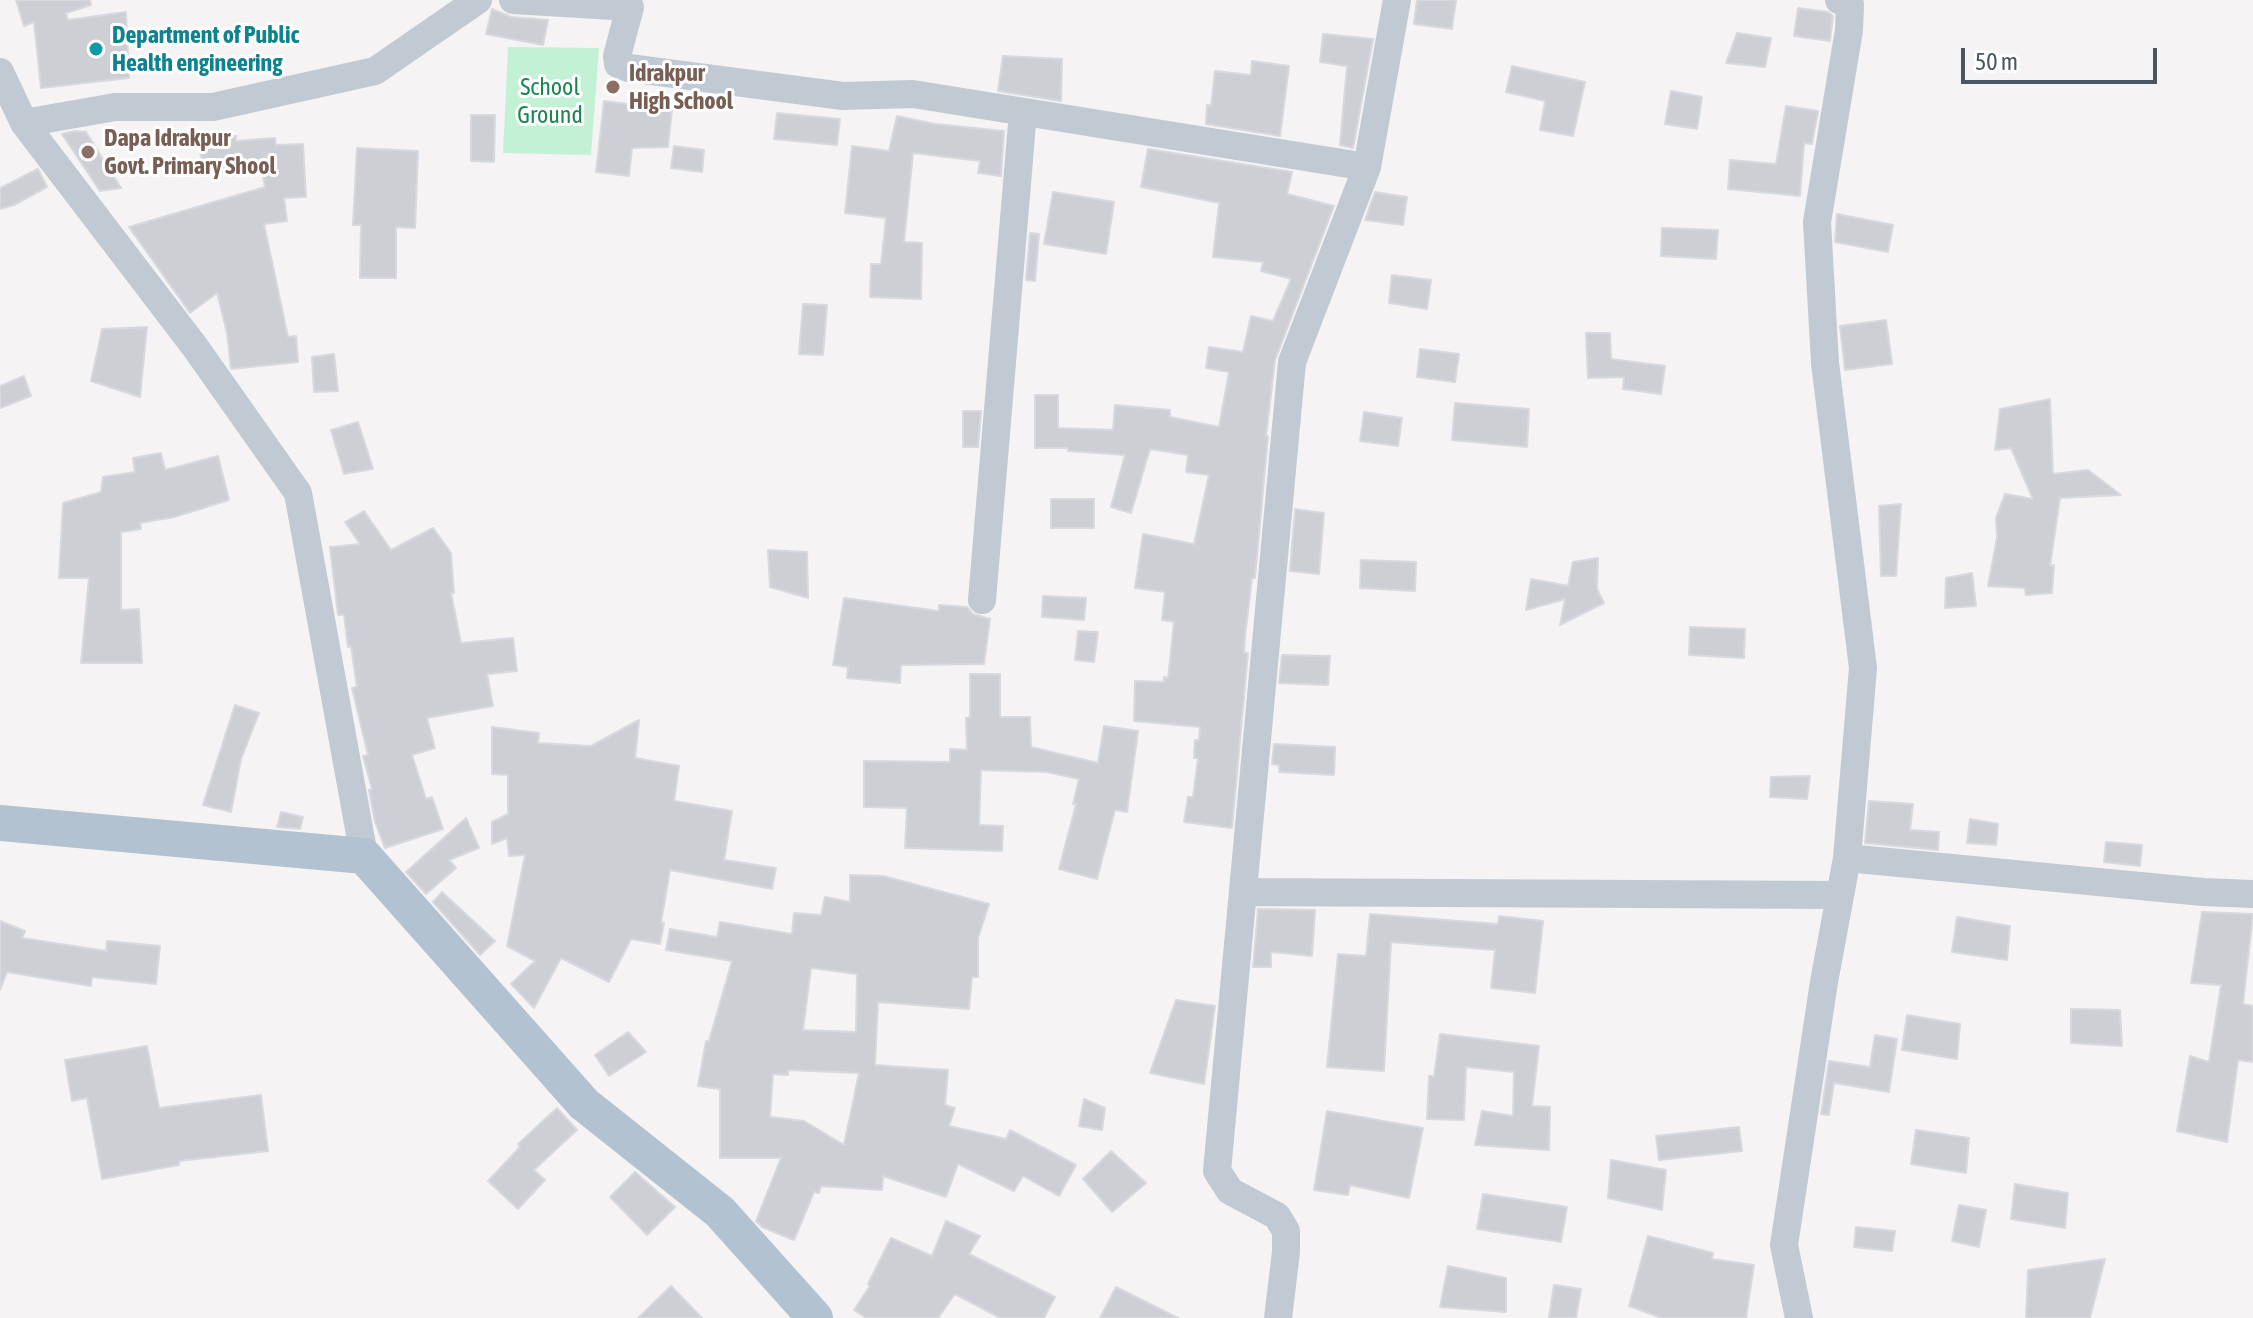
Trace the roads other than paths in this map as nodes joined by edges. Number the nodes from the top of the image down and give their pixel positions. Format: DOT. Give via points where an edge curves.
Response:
graph roads {
  1 [pos="478,0"];
  2 [pos="513,0"];
  3 [pos="1397,0"];
  4 [pos="1839,0"];
  5 [pos="631,3"];
  6 [pos="0,72"];
  7 [pos="1023,112"];
  8 [pos="24,123"];
  9 [pos="1367,167"];
  10 [pos="982,600"];
  11 [pos="0,823"];
  12 [pos="364,856"];
  13 [pos="1847,858"];
  14 [pos="1243,892"];
  15 [pos="2253,894"];
  16 [pos="1840,895"];
  17 [pos="815,1318"];
  18 [pos="1278,1318"];
  19 [pos="1799,1318"];
  1 -- 8 [label="street" via="375,71 213,107 115,107"];
  2 -- 5 [label="street"];
  3 -- 9 [label="street"];
  4 -- 13 [label="street" via="1850,5 1849,30 1817,222 1825,363 1863,668"];
  5 -- 7 [label="street" via="617,56 618,64 629,68 843,96 913,94"];
  6 -- 8 [label="street"];
  7 -- 9 [label="street"];
  7 -- 10 [label="street"];
  8 -- 12 [label="street" via="195,347 298,493"];
  9 -- 14 [label="street" via="1292,362"];
  11 -- 12 [label="main road"];
  12 -- 17 [label="main road" via="584,1104 720,1212"];
  13 -- 15 [label="street"];
  13 -- 16 [label="street"];
  14 -- 16 [label="street"];
  14 -- 18 [label="street" via="1217,1171 1230,1191 1277,1216 1286,1231"];
  16 -- 19 [label="street" via="1784,1245"];
}
